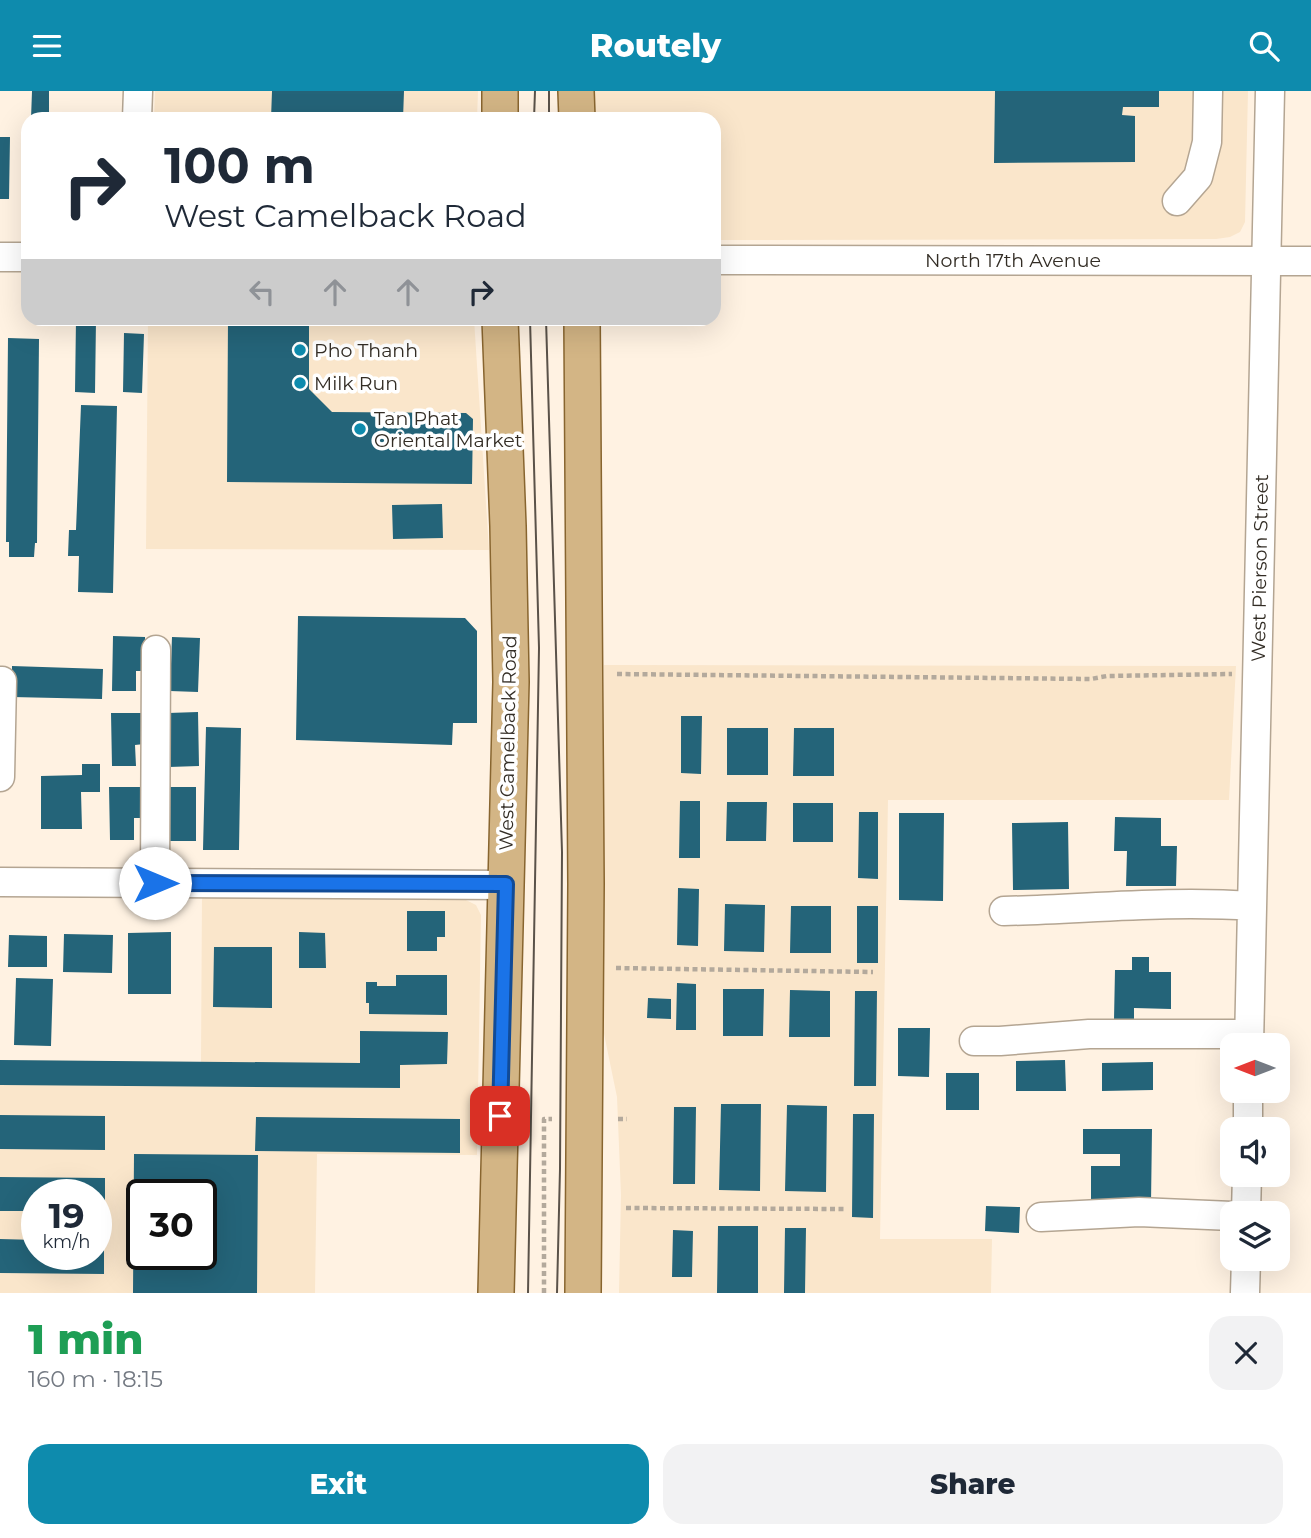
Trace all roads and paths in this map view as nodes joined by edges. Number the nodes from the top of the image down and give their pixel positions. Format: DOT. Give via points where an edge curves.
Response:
graph roads {
  1 [pos="138,91"];
  2 [pos="500,91"];
  3 [pos="576,91"];
  4 [pos="1208,91"];
  5 [pos="1270,91"];
  6 [pos="138,112"];
  7 [pos="500,112"];
  8 [pos="577,112"];
  9 [pos="1177,201"];
  10 [pos="0,257"];
  11 [pos="21,257"];
  12 [pos="721,260"];
  13 [pos="1267,261"];
  14 [pos="1311,261"];
  15 [pos="499,326"];
  16 [pos="582,326"];
  17 [pos="156,650"];
  18 [pos="1257,673"];
  19 [pos="617,674"];
  20 [pos="2,681"];
  21 [pos="0,777"];
  22 [pos="0,882"];
  23 [pos="155,883"];
  24 [pos="506,884"];
  25 [pos="1252,906"];
  26 [pos="1004,911"];
  27 [pos="616,968"];
  28 [pos="873,972"];
  29 [pos="1249,1033"];
  30 [pos="1220,1038"];
  31 [pos="974,1041"];
  32 [pos="552,1119"];
  33 [pos="618,1119"];
  34 [pos="627,1119"];
  35 [pos="626,1208"];
  36 [pos="845,1209"];
  37 [pos="1220,1215"];
  38 [pos="1041,1217"];
  39 [pos="1246,1271"];
  40 [pos="496,1293"];
  41 [pos="544,1293"];
  42 [pos="583,1293"];
  43 [pos="1245,1293"];
  1 -- 6 [label="street"];
  2 -- 7 [label="main road"];
  3 -- 8 [label="main road"];
  4 -- 9 [label="street" via="1207,142 1198,177"];
  5 -- 13 [label="street, West Pierson Street"];
  10 -- 11 [label="street"];
  12 -- 13 [label="street, North 17th Avenue"];
  13 -- 14 [label="street, North 17th Avenue"];
  13 -- 18 [label="street, West Pierson Street"];
  15 -- 24 [label="main road, West Camelback Road" via="511,682"];
  16 -- 42 [label="main road"];
  17 -- 23 [label="street"];
  18 -- 19 [label="path" via="1091,679"];
  18 -- 25 [label="street, West Pierson Street"];
  20 -- 21 [label="street"];
  22 -- 23 [label="street"];
  23 -- 24 [label="street"];
  24 -- 40 [label="main road, West Camelback Road"];
  25 -- 26 [label="street" via="1129,904"];
  25 -- 29 [label="street, West Pierson Street"];
  27 -- 28 [label="path"];
  30 -- 31 [label="street" via="1088,1034"];
  32 -- 41 [label="path" via="544,1119"];
  33 -- 34 [label="path"];
  35 -- 36 [label="path"];
  37 -- 38 [label="street" via="1139,1212"];
  39 -- 43 [label="street"];
}
